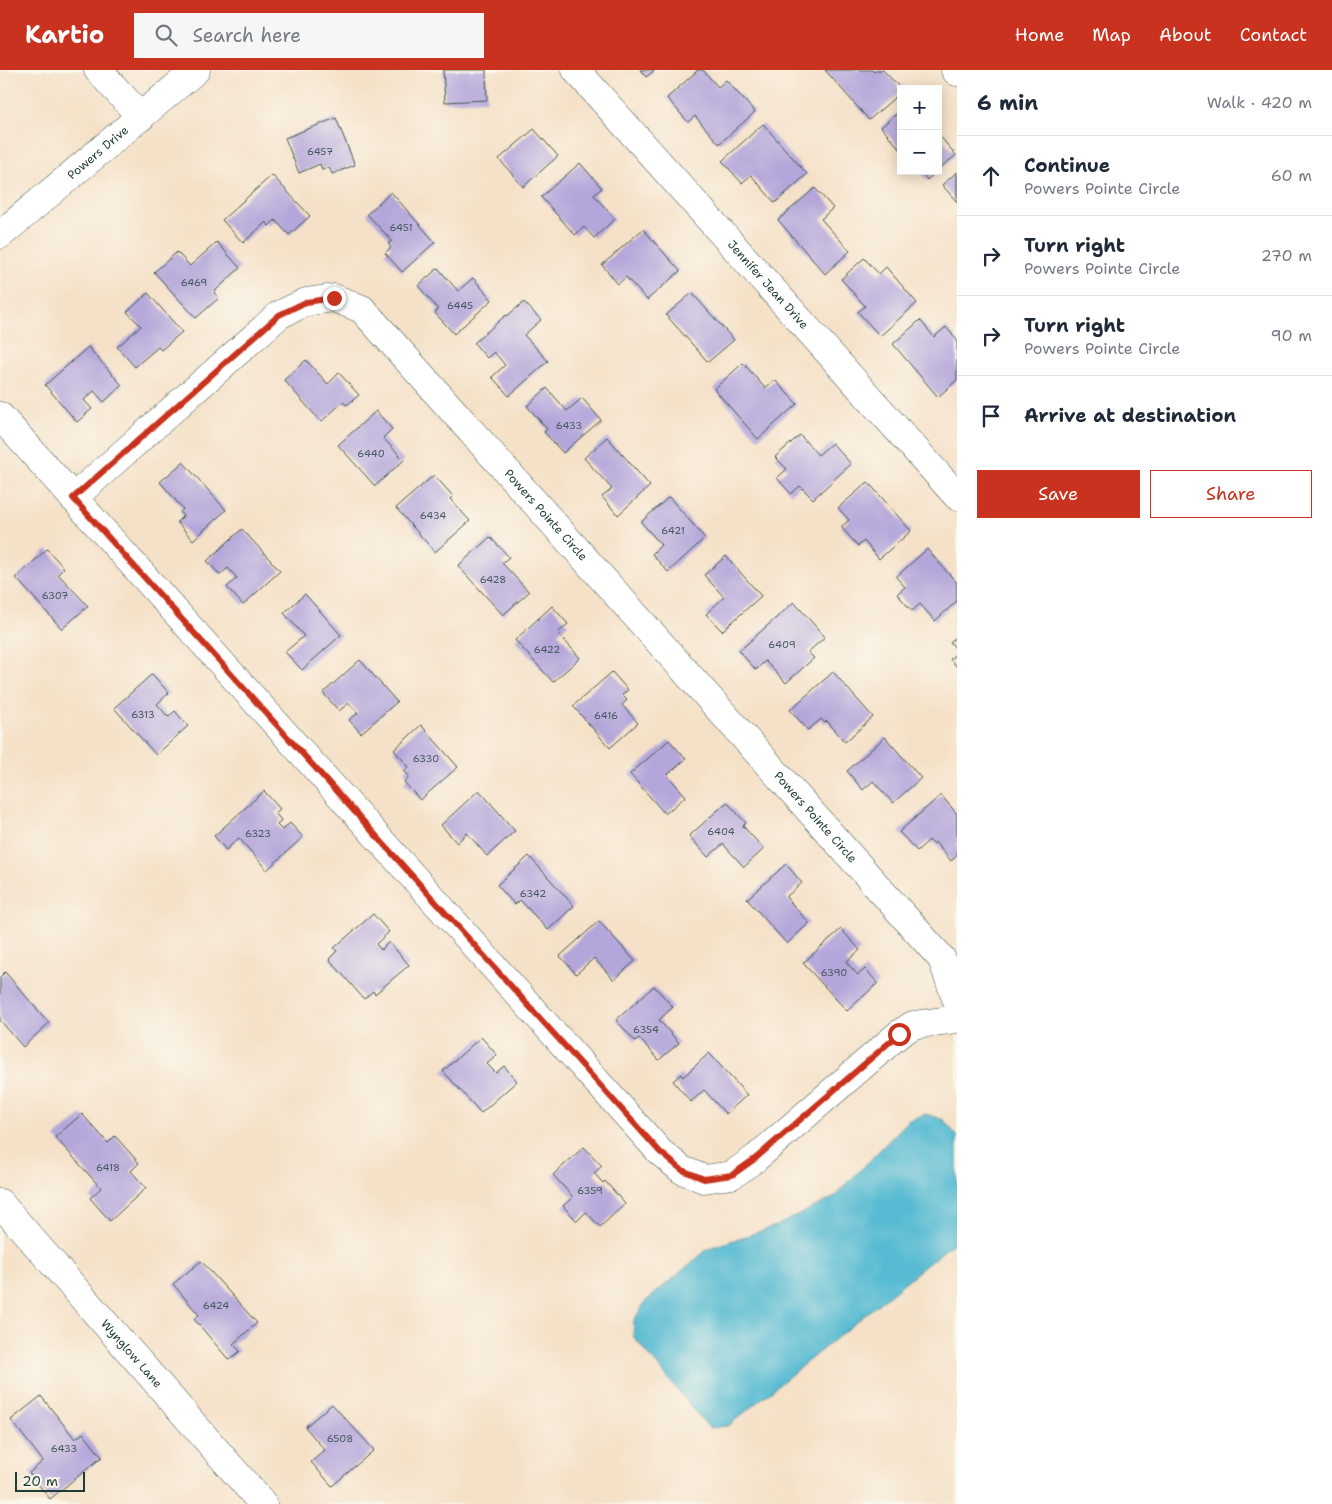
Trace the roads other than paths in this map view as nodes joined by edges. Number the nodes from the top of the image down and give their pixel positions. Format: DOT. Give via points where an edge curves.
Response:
graph roads {
  1 [pos="98,70"];
  2 [pos="196,70"];
  3 [pos="577,72"];
  4 [pos="141,117"];
  5 [pos="0,236"];
  6 [pos="0,416"];
  7 [pos="957,496"];
  8 [pos="73,498"];
  9 [pos="957,1001"];
  10 [pos="957,1019"];
  11 [pos="0,1203"];
  12 [pos="263,1504"];
  1 -- 4 [label="street"];
  2 -- 4 [label="street, Powers Drive"];
  3 -- 7 [label="street, Jennifer Jean Drive"];
  4 -- 5 [label="street, Powers Drive"];
  6 -- 8 [label="street"];
  8 -- 9 [label="street, Powers Pointe Circle" via="279,315 306,302 334,298 362,309 942,959"];
  8 -- 10 [label="street" via="653,1144 682,1170 704,1179 732,1175 899,1034 913,1025"];
  11 -- 12 [label="street, Wynglow Lane"];
}
